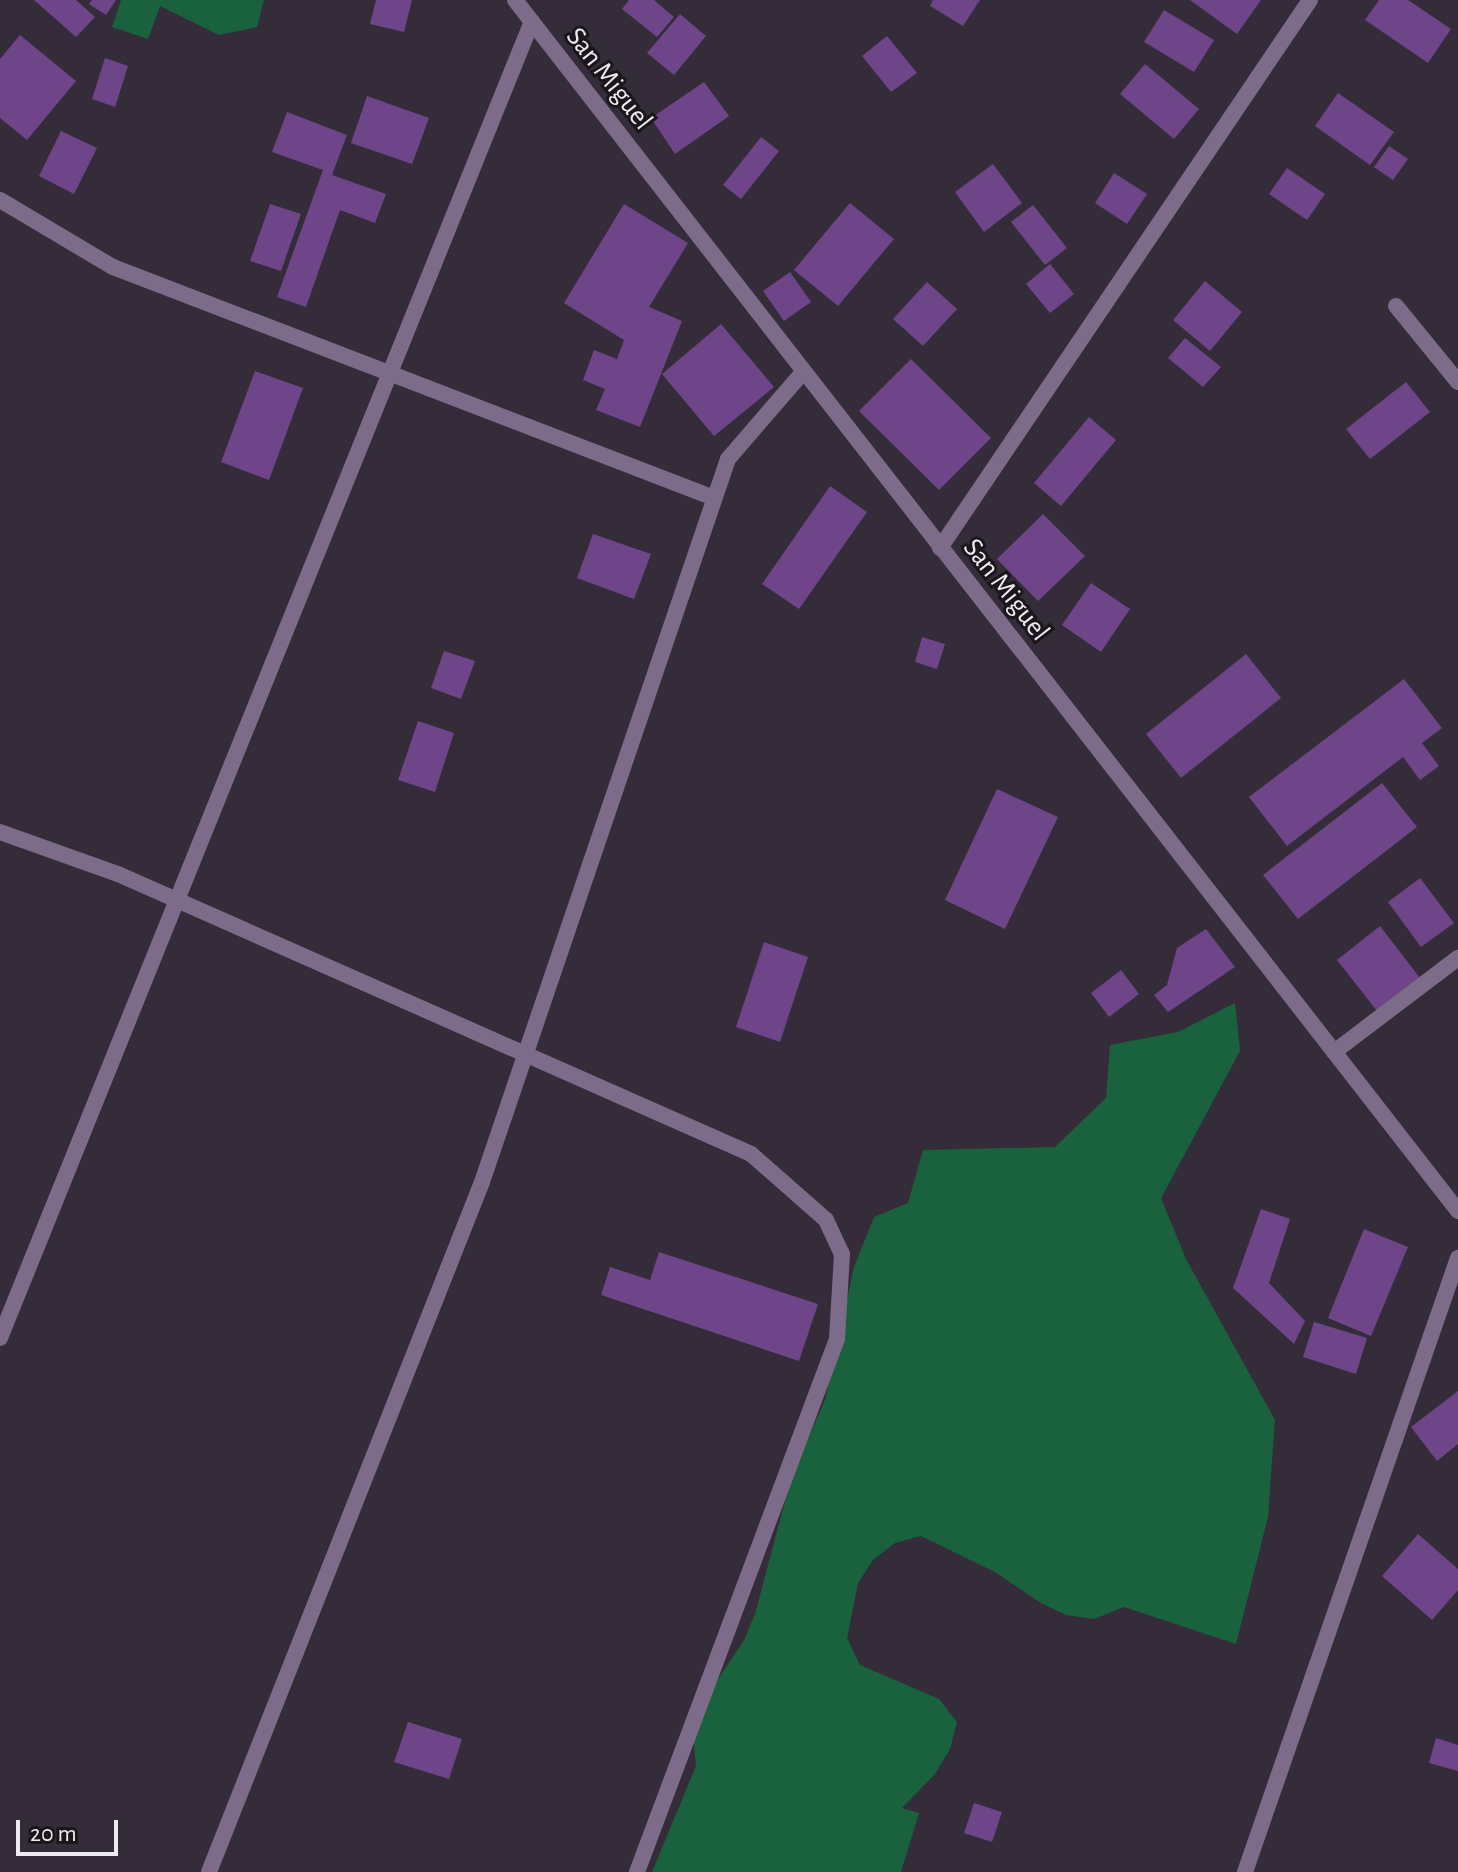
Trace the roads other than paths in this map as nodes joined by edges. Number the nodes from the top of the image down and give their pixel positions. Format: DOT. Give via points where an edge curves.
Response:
graph roads {
  1 [pos="515,0"];
  2 [pos="1310,0"];
  3 [pos="532,21"];
  4 [pos="0,200"];
  5 [pos="1396,306"];
  6 [pos="803,372"];
  7 [pos="390,373"];
  8 [pos="1458,382"];
  9 [pos="714,498"];
  10 [pos="940,548"];
  11 [pos="0,832"];
  12 [pos="177,900"];
  13 [pos="1458,958"];
  14 [pos="1334,1052"];
  15 [pos="525,1054"];
  16 [pos="1458,1211"];
  17 [pos="1458,1258"];
  18 [pos="0,1338"];
  19 [pos="209,1872"];
  20 [pos="637,1872"];
  21 [pos="1245,1872"];
  1 -- 3 [label="street, San Miguel"];
  2 -- 10 [label="street"];
  3 -- 6 [label="street, San Miguel"];
  3 -- 7 [label="street"];
  4 -- 7 [label="street" via="113,267"];
  5 -- 8 [label="street"];
  6 -- 9 [label="street" via="728,459"];
  6 -- 10 [label="street, San Miguel"];
  7 -- 9 [label="street"];
  7 -- 12 [label="street"];
  9 -- 15 [label="street"];
  10 -- 14 [label="street, San Miguel"];
  11 -- 12 [label="street"];
  12 -- 15 [label="street"];
  12 -- 18 [label="street"];
  13 -- 14 [label="street"];
  14 -- 16 [label="street, San Miguel"];
  15 -- 19 [label="street" via="482,1182"];
  15 -- 20 [label="street" via="751,1154 826,1220 842,1254 837,1339"];
  17 -- 21 [label="street"];
}
